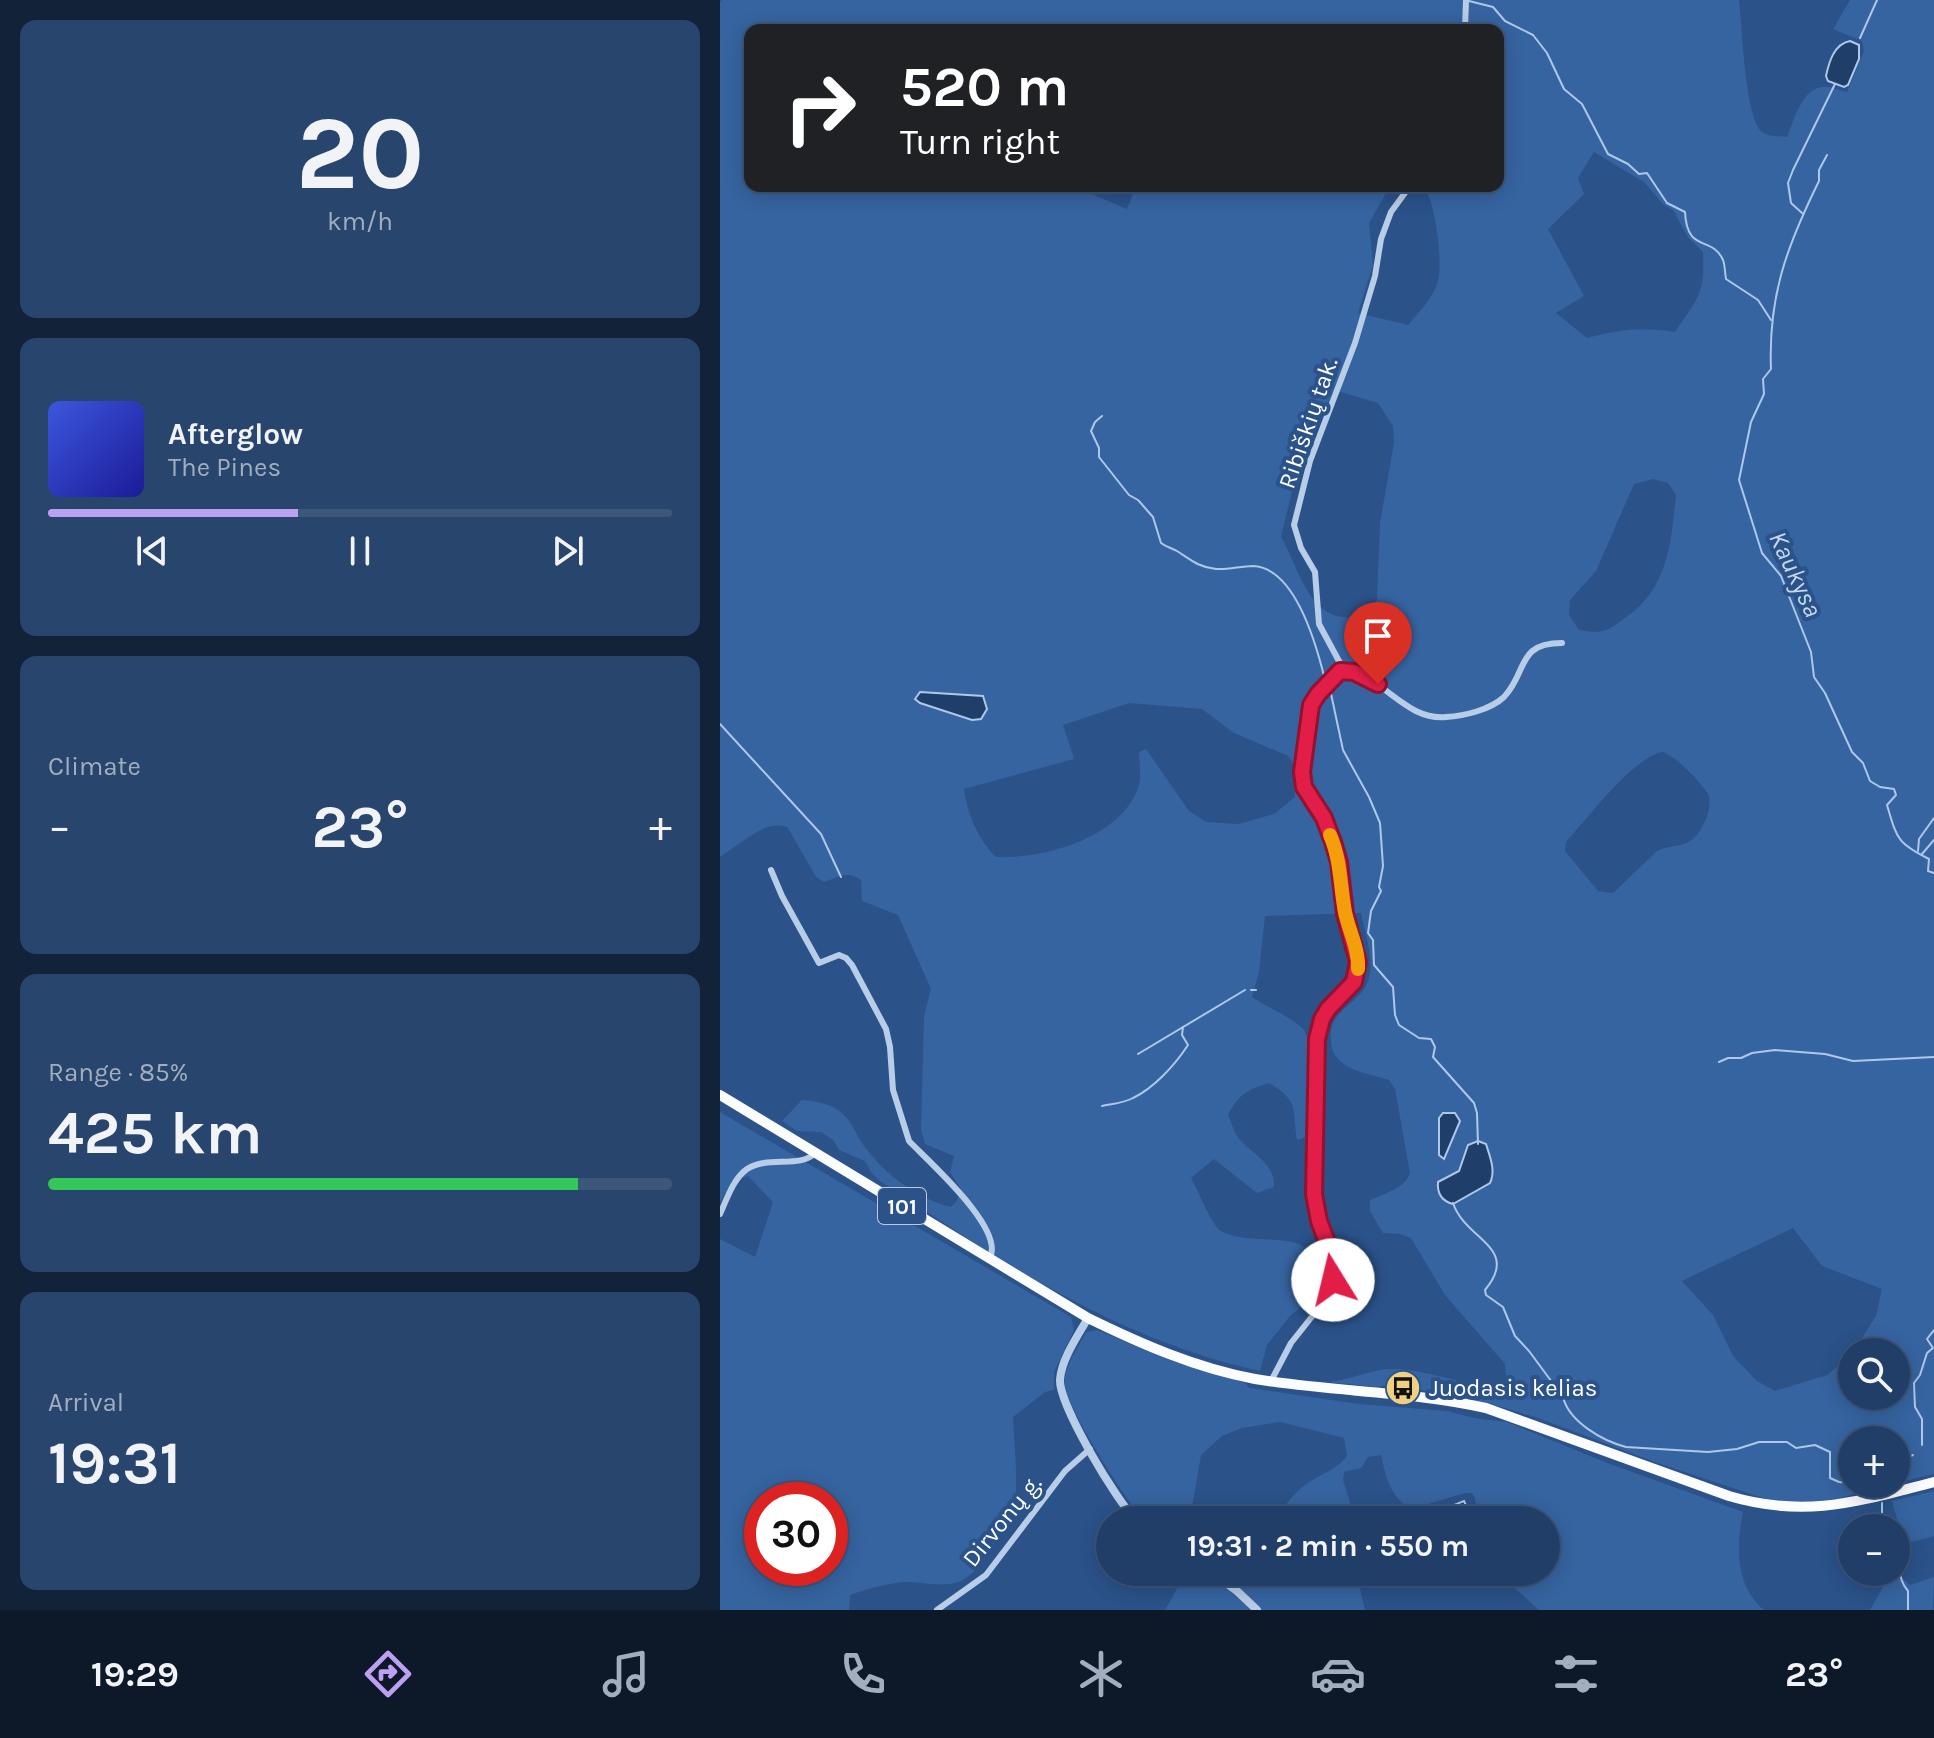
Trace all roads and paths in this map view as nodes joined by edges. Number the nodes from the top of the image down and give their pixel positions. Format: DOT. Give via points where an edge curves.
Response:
graph roads {
  1 [pos="1466,0"];
  2 [pos="1465,24"];
  3 [pos="1406,192"];
  4 [pos="1562,643"];
  5 [pos="1340,671"];
  6 [pos="771,870"];
  7 [pos="720,1095"];
  8 [pos="815,1153"];
  9 [pos="720,1214"];
  10 [pos="989,1259"];
  11 [pos="1088,1318"];
  12 [pos="1271,1381"];
  13 [pos="1090,1449"];
  14 [pos="1934,1482"];
  15 [pos="1123,1506"];
  16 [pos="1230,1586"];
  17 [pos="937,1610"];
  18 [pos="1257,1610"];
  1 -- 2 [label="street"];
  3 -- 5 [label="street, Ribiškių tak." via="1381,239 1355,343 1310,461 1294,525 1315,572 1319,624"];
  4 -- 5 [label="street" via="1536,647 1496,703 1448,717 1419,713 1365,676"];
  5 -- 12 [label="street" via="1311,705 1302,772 1339,862 1358,962 1354,982 1328,1009 1317,1039 1314,1194 1333,1258 1333,1280"];
  6 -- 10 [label="street" via="819,963 839,955 852,965 886,1029 893,1090 909,1141 976,1212 992,1244"];
  7 -- 8 [label="main road, 101"];
  8 -- 9 [label="street" via="803,1161 772,1160 747,1169"];
  8 -- 10 [label="main road, 101"];
  10 -- 11 [label="main road, 101"];
  11 -- 12 [label="main road, 101" via="1166,1353"];
  11 -- 13 [label="street" via="1060,1383"];
  12 -- 14 [label="main road, 101" via="1486,1408 1767,1506 1822,1508"];
  13 -- 15 [label="street"];
  13 -- 17 [label="street, Dirvonų g." via="1065,1471 986,1575"];
  16 -- 18 [label="street"];
}
